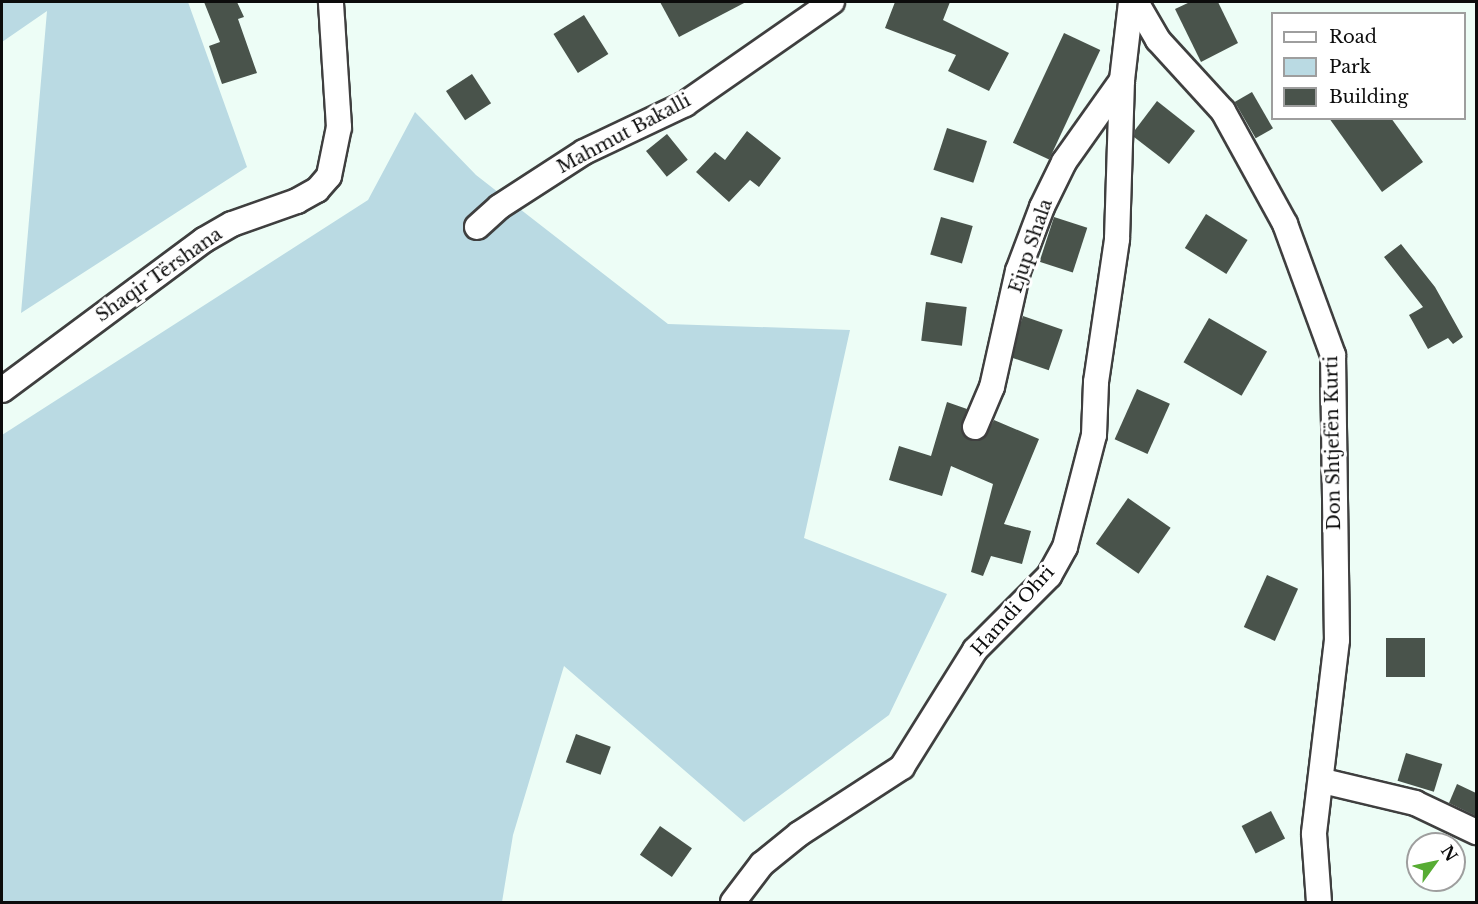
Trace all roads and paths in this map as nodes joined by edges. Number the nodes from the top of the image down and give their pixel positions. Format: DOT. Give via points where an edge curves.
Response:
graph roads {
  1 [pos="331,2"];
  2 [pos="832,2"];
  3 [pos="1134,2"];
  4 [pos="1122,80"];
  5 [pos="477,227"];
  6 [pos="2,390"];
  7 [pos="975,427"];
  8 [pos="1323,781"];
  9 [pos="1476,832"];
  10 [pos="733,903"];
  11 [pos="1319,903"];
  1 -- 6 [label="street, Shaqir Tërshana" via="339,127 329,176 317,190 297,201 232,224 204,240"];
  2 -- 5 [label="street, Mahmut Bakalli" via="685,104 584,152 499,207"];
  3 -- 4 [label="street, Don Shtjefën Kurti"];
  3 -- 8 [label="street, Don Shtjefën Kurti" via="1158,40 1223,111 1285,224 1333,355 1337,640"];
  4 -- 7 [label="street, Ejup Shala" via="1064,162 1042,207 1018,271 992,387"];
  4 -- 10 [label="street, Hamdi Ohri" via="1117,239 1096,382 1094,435 1065,547 1049,576 975,650 902,767 799,834 762,864"];
  8 -- 9 [label="street" via="1415,803"];
  8 -- 11 [label="street, Don Shtjefën Kurti" via="1314,834"];
}
